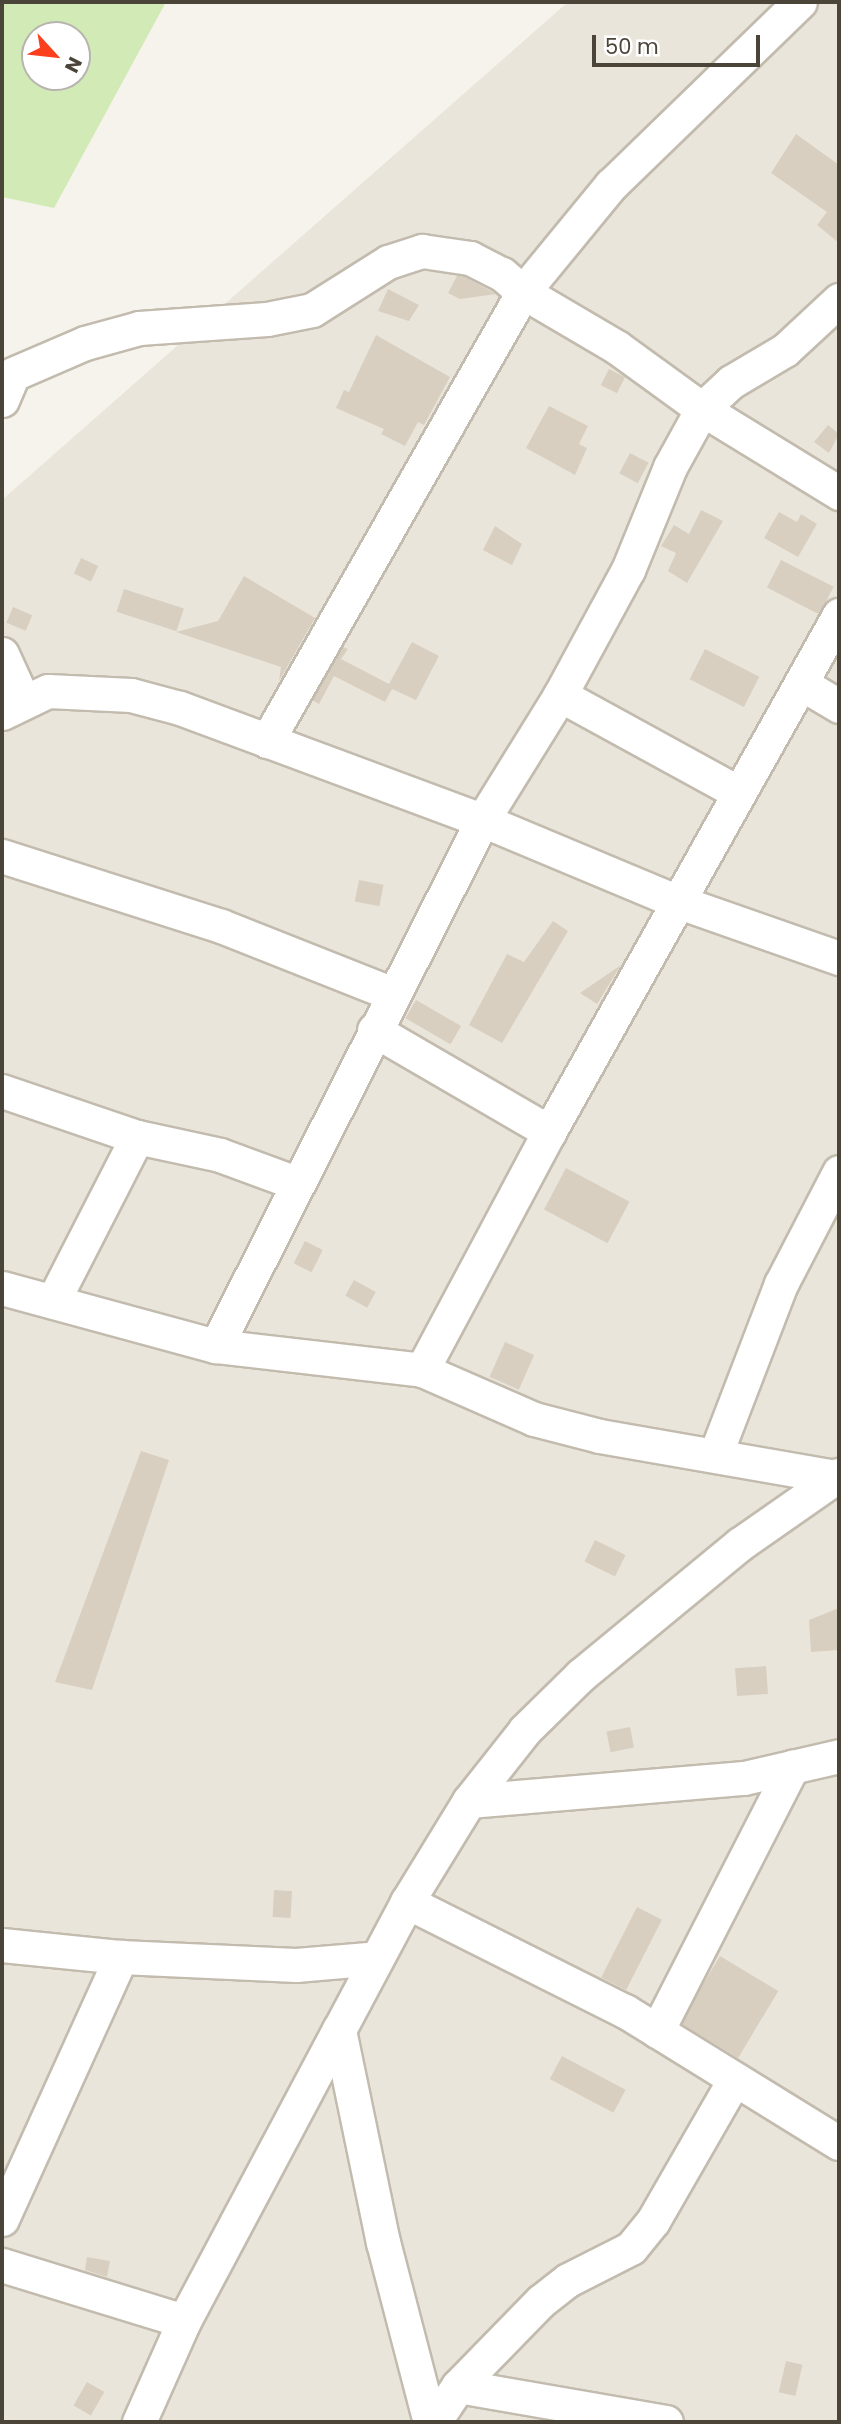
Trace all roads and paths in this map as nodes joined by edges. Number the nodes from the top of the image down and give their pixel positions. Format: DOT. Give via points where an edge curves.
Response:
graph roads {
  1 [pos="800,2"];
  2 [pos="523,292"];
  3 [pos="839,300"];
  4 [pos="2,400"];
  5 [pos="702,410"];
  6 [pos="839,493"];
  7 [pos="839,615"];
  8 [pos="2,654"];
  9 [pos="802,684"];
  10 [pos="560,695"];
  11 [pos="12,706"];
  12 [pos="839,706"];
  13 [pos="267,741"];
  14 [pos="739,793"];
  15 [pos="482,821"];
  16 [pos="2,856"];
  17 [pos="676,901"];
  18 [pos="839,958"];
  19 [pos="393,994"];
  20 [pos="374,1030"];
  21 [pos="2,1091"];
  22 [pos="549,1132"];
  23 [pos="137,1137"];
  24 [pos="839,1172"];
  25 [pos="296,1183"];
  26 [pos="2,1288"];
  27 [pos="54,1299"];
  28 [pos="216,1346"];
  29 [pos="422,1370"];
  30 [pos="716,1453"];
  31 [pos="838,1476"];
  32 [pos="839,1756"];
  33 [pos="792,1768"];
  34 [pos="468,1801"];
  35 [pos="407,1902"];
  36 [pos="2,1945"];
  37 [pos="121,1957"];
  38 [pos="377,1958"];
  39 [pos="339,2030"];
  40 [pos="657,2031"];
  41 [pos="734,2080"];
  42 [pos="839,2143"];
  43 [pos="2,2219"];
  44 [pos="2,2265"];
  45 [pos="184,2321"];
  46 [pos="458,2386"];
  47 [pos="432,2421"];
  48 [pos="139,2422"];
  49 [pos="666,2422"];
  1 -- 2 [label="street" via="714,91 611,185"];
  2 -- 4 [label="street" via="502,274 470,258 422,251 388,262 312,310 267,319 139,328 85,343 13,374"];
  2 -- 5 [label="street" via="594,332"];
  2 -- 13 [label="street"];
  3 -- 5 [label="street" via="785,350 731,382"];
  5 -- 6 [label="street"];
  5 -- 10 [label="street" via="670,467 628,570"];
  7 -- 9 [label="street"];
  8 -- 11 [label="street"];
  9 -- 12 [label="street"];
  9 -- 14 [label="street"];
  10 -- 14 [label="street"];
  10 -- 15 [label="street"];
  11 -- 13 [label="street" via="48,691 131,695"];
  13 -- 15 [label="street"];
  14 -- 17 [label="street"];
  15 -- 17 [label="street"];
  15 -- 19 [label="street"];
  16 -- 19 [label="street" via="221,926"];
  17 -- 18 [label="street"];
  17 -- 22 [label="street"];
  19 -- 20 [label="street"];
  20 -- 22 [label="street"];
  20 -- 25 [label="street"];
  21 -- 23 [label="street"];
  22 -- 29 [label="street"];
  23 -- 25 [label="street" via="220,1155"];
  23 -- 27 [label="street"];
  24 -- 30 [label="street" via="781,1284"];
  25 -- 28 [label="street"];
  26 -- 27 [label="street"];
  27 -- 28 [label="street"];
  28 -- 29 [label="street"];
  29 -- 30 [label="street" via="534,1419 600,1436"];
  30 -- 31 [label="street"];
  31 -- 34 [label="street" via="740,1544 582,1675 525,1730"];
  32 -- 33 [label="street"];
  33 -- 34 [label="street" via="718,1781"];
  33 -- 40 [label="street"];
  34 -- 35 [label="street"];
  35 -- 38 [label="street"];
  35 -- 40 [label="street"];
  36 -- 37 [label="street"];
  37 -- 38 [label="street" via="296,1965"];
  37 -- 43 [label="street"];
  38 -- 39 [label="street"];
  39 -- 45 [label="street"];
  39 -- 47 [label="street" via="383,2242"];
  40 -- 41 [label="street"];
  41 -- 42 [label="street"];
  41 -- 46 [label="street" via="653,2221 632,2248 568,2280 541,2301"];
  44 -- 45 [label="street"];
  45 -- 48 [label="street"];
  46 -- 47 [label="street"];
  46 -- 49 [label="street"];
}
